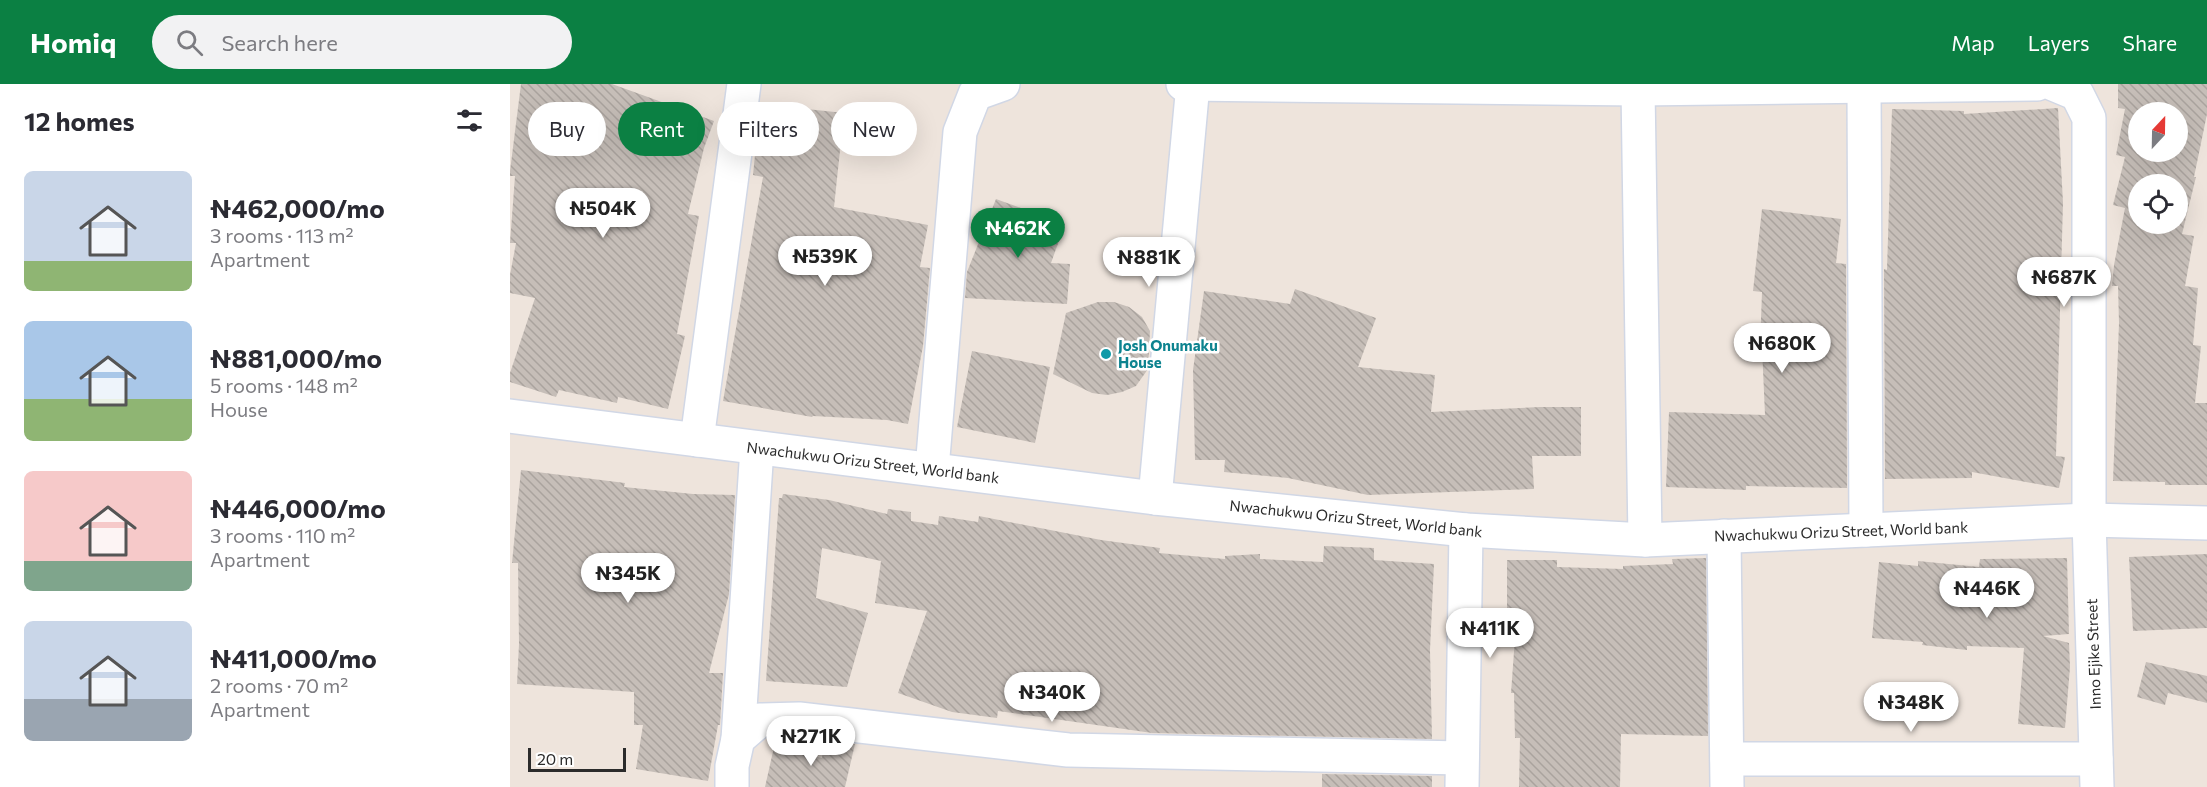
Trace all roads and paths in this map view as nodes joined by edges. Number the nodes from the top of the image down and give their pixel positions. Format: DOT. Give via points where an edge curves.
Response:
graph roads {
  1 [pos="744,84"];
  2 [pos="1003,84"];
  3 [pos="1183,84"];
  4 [pos="1193,84"];
  5 [pos="2037,84"];
  6 [pos="2053,84"];
  7 [pos="1347,85"];
  8 [pos="1575,86"];
  9 [pos="1804,86"];
  10 [pos="1863,87"];
  11 [pos="1638,89"];
  12 [pos="510,416"];
  13 [pos="697,440"];
  14 [pos="757,447"];
  15 [pos="932,470"];
  16 [pos="1155,498"];
  17 [pos="2089,520"];
  18 [pos="2207,523"];
  19 [pos="1466,530"];
  20 [pos="1866,530"];
  21 [pos="1724,536"];
  22 [pos="1645,540"];
  23 [pos="738,739"];
  24 [pos="1462,772"];
  25 [pos="1727,773"];
  26 [pos="2096,773"];
  27 [pos="732,787"];
  1 -- 13 [label="street"];
  2 -- 15 [label="street" via="975,94 960,132"];
  3 -- 4 [label="street"];
  4 -- 7 [label="street"];
  4 -- 16 [label="street"];
  5 -- 10 [label="street"];
  6 -- 17 [label="street, Inno Ejike Street" via="2077,94 2089,118"];
  7 -- 8 [label="street"];
  8 -- 11 [label="street"];
  9 -- 10 [label="street"];
  9 -- 11 [label="street"];
  10 -- 20 [label="street"];
  11 -- 22 [label="street"];
  12 -- 13 [label="street, Nwachukwu Orizu Street, World bank"];
  13 -- 14 [label="street, Nwachukwu Orizu Street, World bank"];
  14 -- 15 [label="street, Nwachukwu Orizu Street, World bank"];
  14 -- 23 [label="street"];
  15 -- 16 [label="street, Nwachukwu Orizu Street, World bank"];
  16 -- 19 [label="street, Nwachukwu Orizu Street, World bank"];
  17 -- 18 [label="street, Nwachukwu Orizu Street, World bank"];
  17 -- 20 [label="street, Nwachukwu Orizu Street, World bank"];
  17 -- 26 [label="street, Inno Ejike Street"];
  19 -- 22 [label="street, Nwachukwu Orizu Street, World bank"];
  19 -- 24 [label="street"];
  20 -- 21 [label="street, Nwachukwu Orizu Street, World bank"];
  21 -- 22 [label="street, Nwachukwu Orizu Street, World bank"];
  21 -- 25 [label="street"];
  23 -- 24 [label="street" via="760,720 799,719 1068,750"];
  23 -- 27 [label="street"];
  25 -- 26 [label="street"];
}
